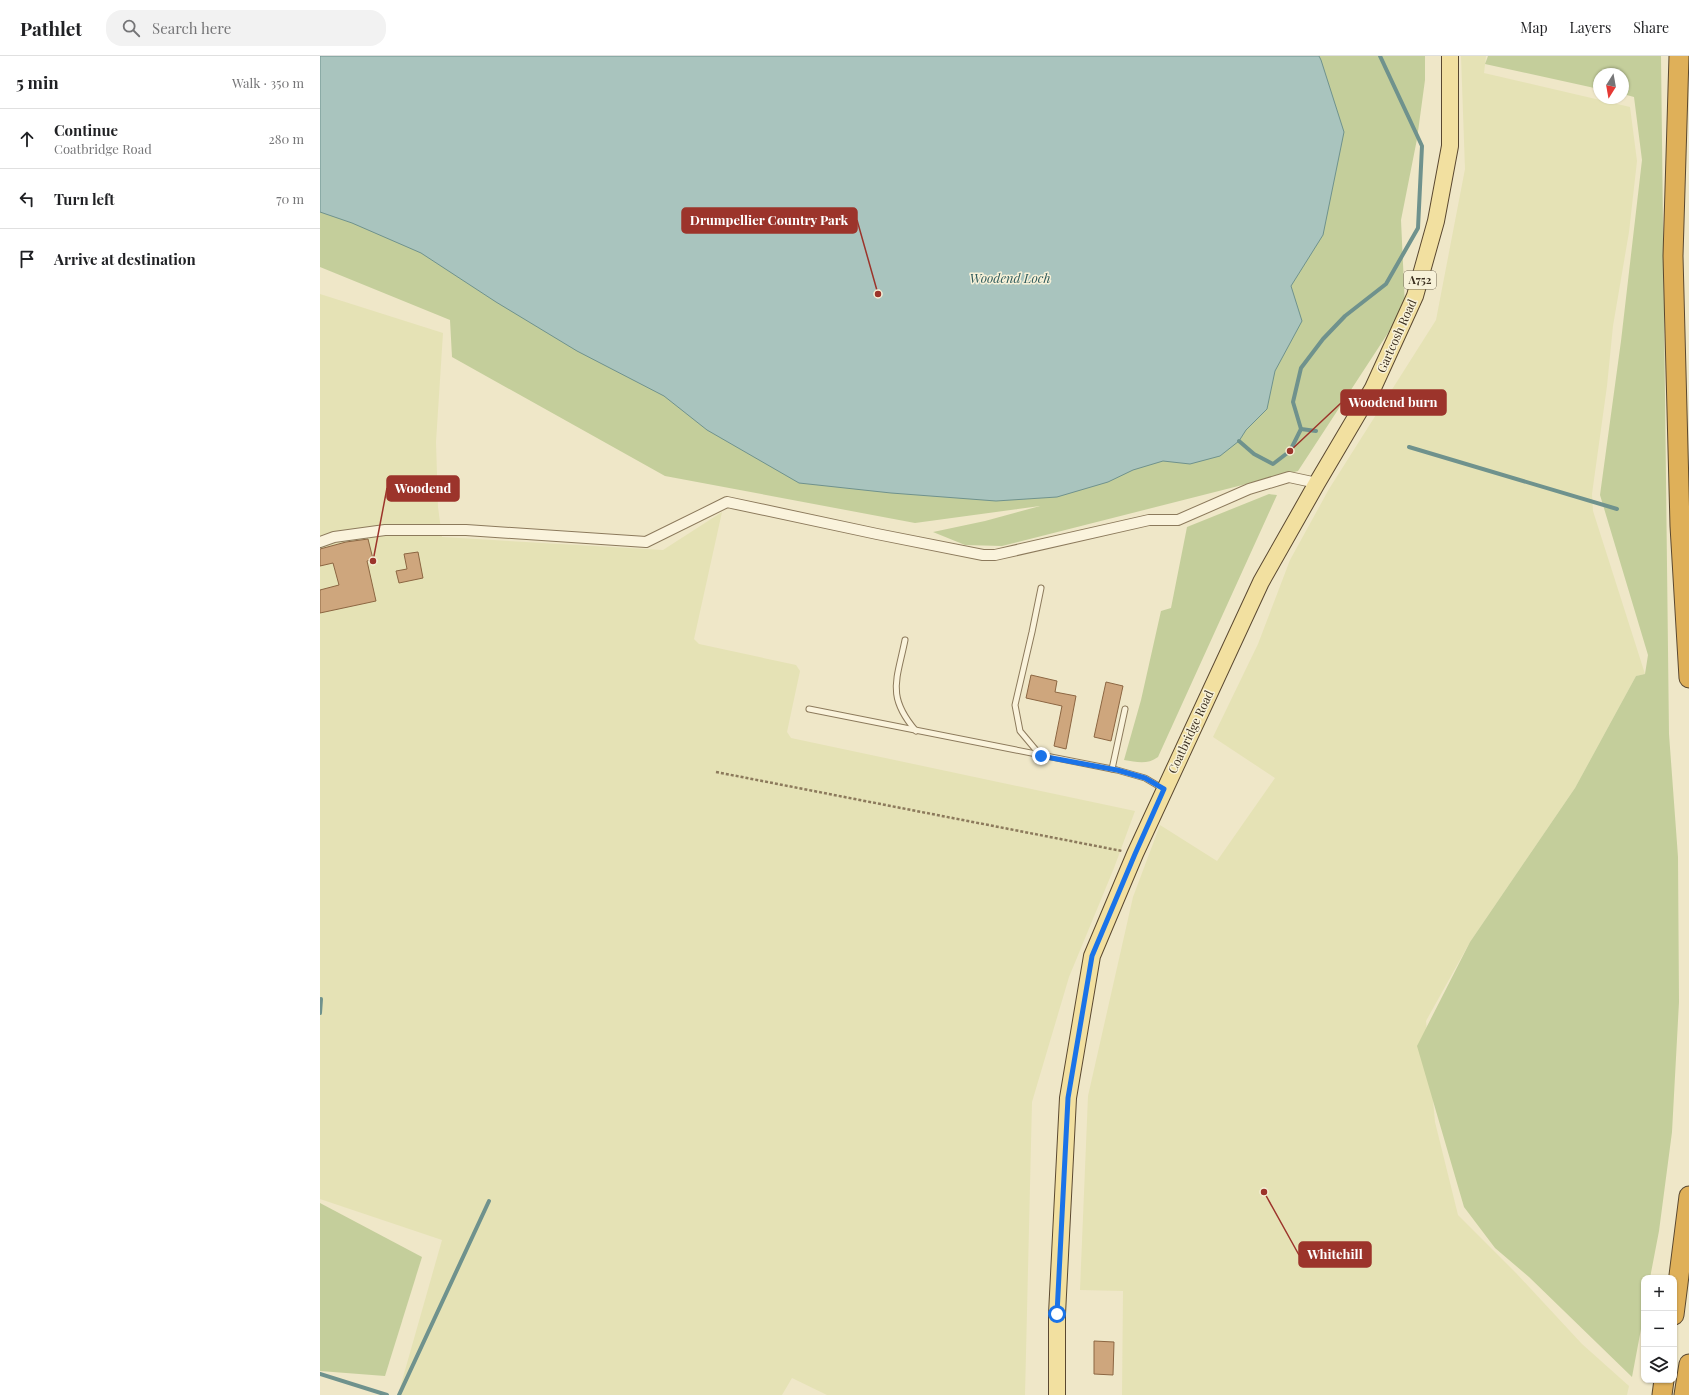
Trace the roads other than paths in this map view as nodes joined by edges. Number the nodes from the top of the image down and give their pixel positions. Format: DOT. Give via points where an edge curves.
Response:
graph roads {
  1 [pos="1450,56"];
  2 [pos="1679,56"];
  3 [pos="1317,483"];
  4 [pos="320,542"];
  5 [pos="1041,588"];
  6 [pos="905,640"];
  7 [pos="1689,678"];
  8 [pos="809,709"];
  9 [pos="1124,709"];
  10 [pos="916,730"];
  11 [pos="1041,756"];
  12 [pos="1112,770"];
  13 [pos="1164,789"];
  14 [pos="1689,1196"];
  15 [pos="1675,1311"];
  16 [pos="1689,1364"];
  17 [pos="1664,1383"];
  18 [pos="1057,1395"];
  19 [pos="1662,1395"];
  20 [pos="1684,1395"];
  1 -- 3 [label="main road, Gartcosh Road / A752" via="1450,146 1436,221 1415,296 1374,388"];
  2 -- 7 [label="highway" via="1673,256 1680,526"];
  3 -- 4 [label="street" via="1289,477 1249,489 1178,520 1149,520 994,554 877,534 726,502 646,542 458,530 385,530"];
  3 -- 13 [label="main road, Coatbridge Road / A752" via="1261,582"];
  5 -- 11 [label="lane" via="1015,705 1020,731"];
  6 -- 10 [label="lane" via="895,688 904,717"];
  8 -- 10 [label="lane"];
  9 -- 12 [label="lane"];
  10 -- 11 [label="lane"];
  11 -- 12 [label="lane"];
  12 -- 13 [label="lane" via="1145,778"];
  13 -- 18 [label="main road, Coatbridge Road / A752" via="1092,956 1068,1098 1057,1314"];
  14 -- 15 [label="highway"];
  16 -- 20 [label="highway"];
  17 -- 19 [label="highway"];
}
